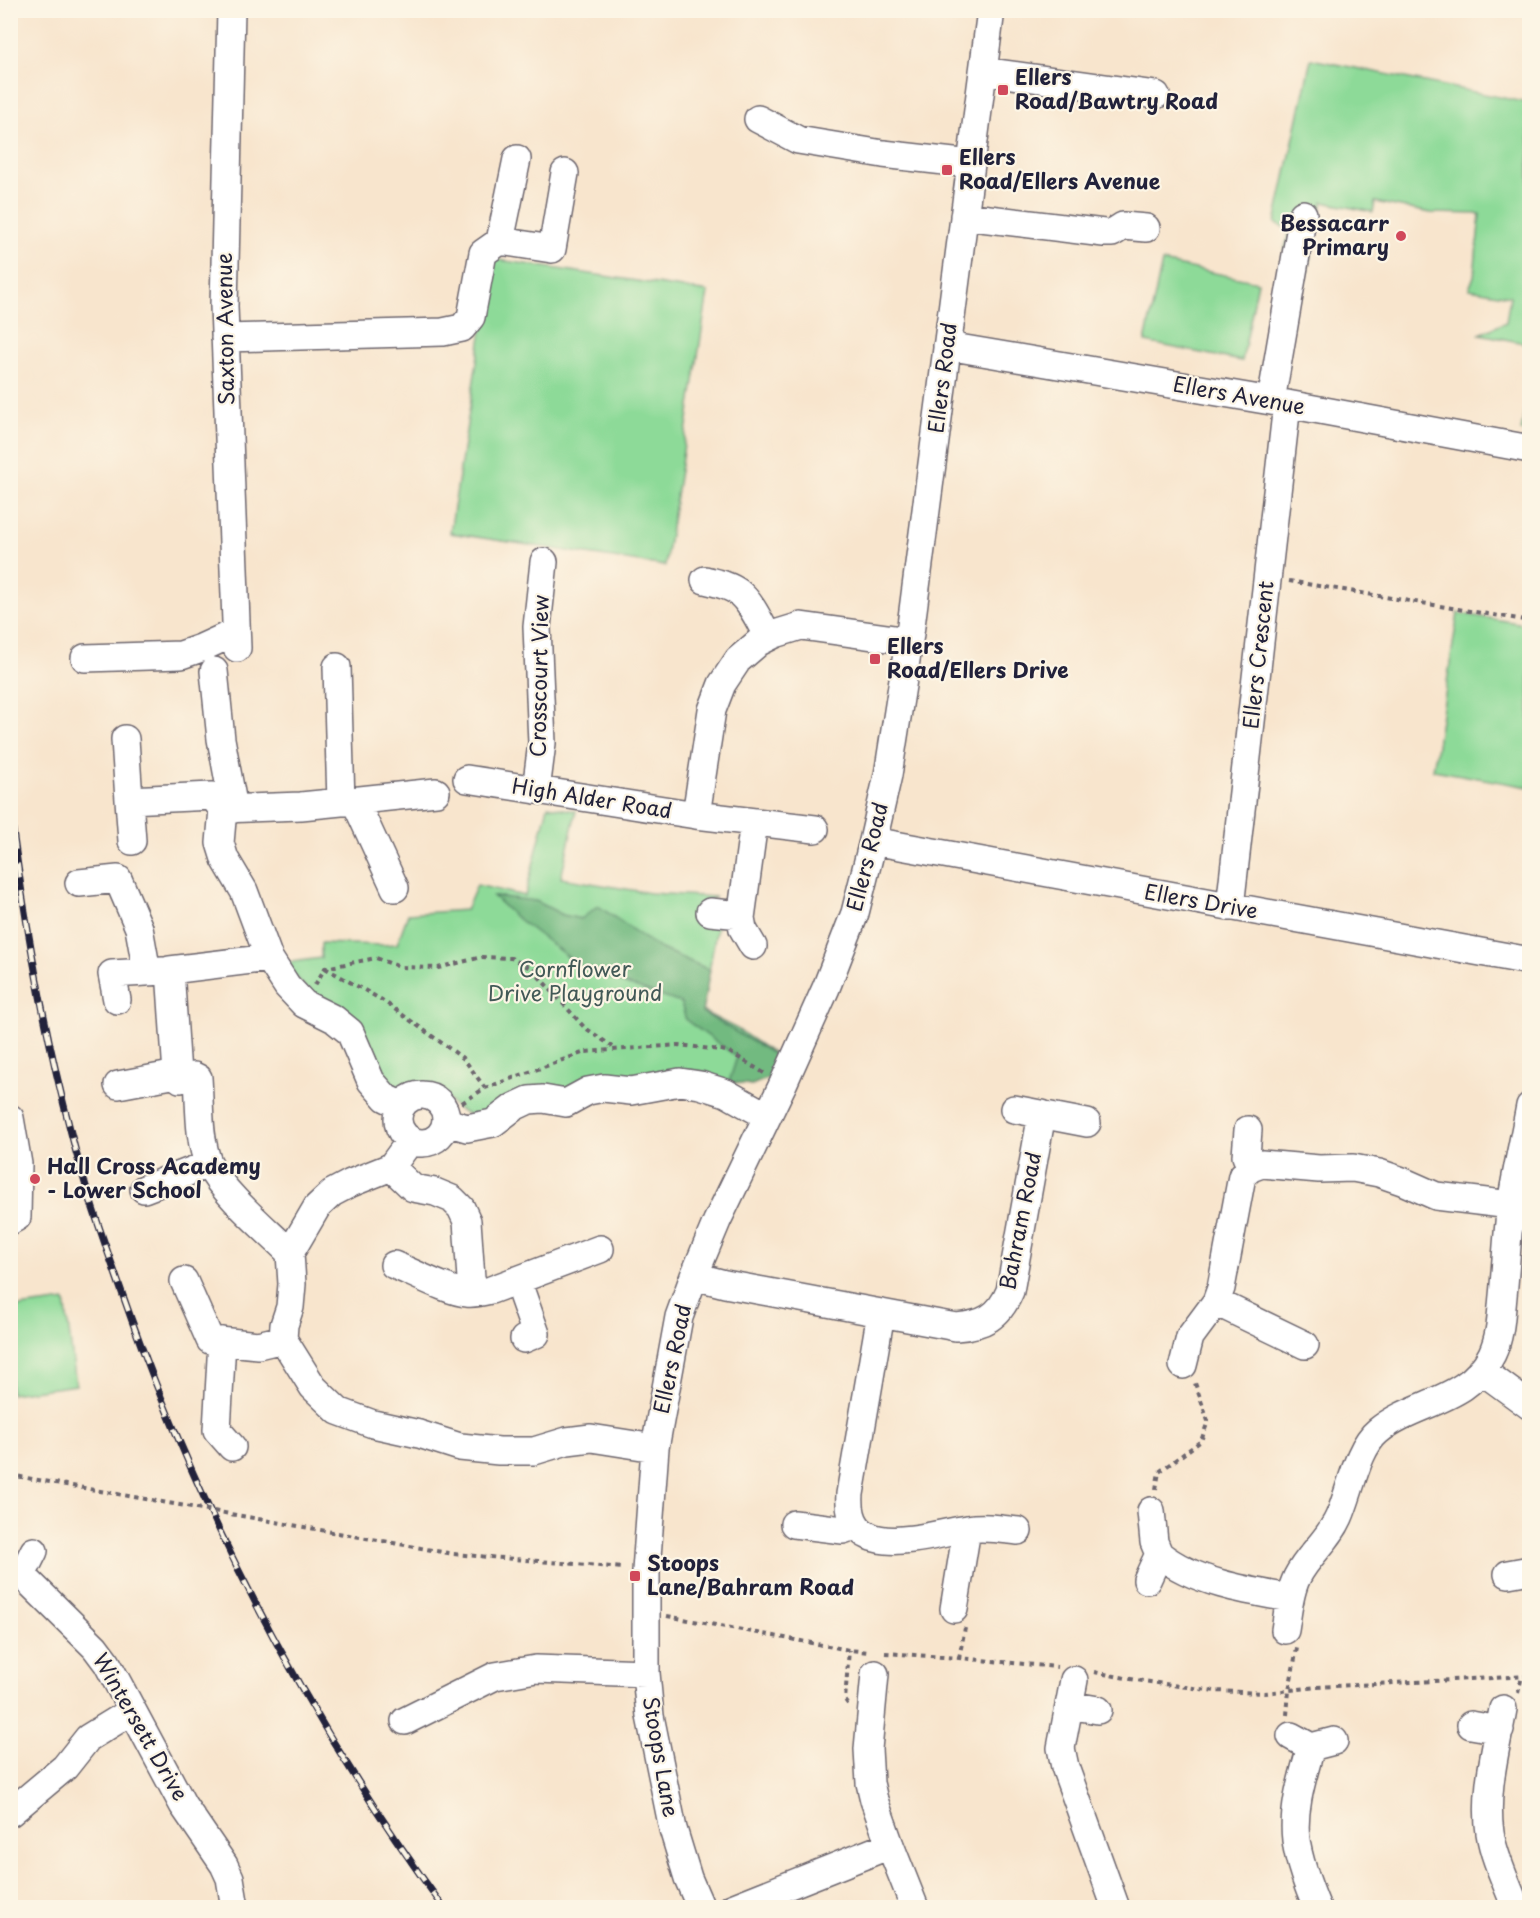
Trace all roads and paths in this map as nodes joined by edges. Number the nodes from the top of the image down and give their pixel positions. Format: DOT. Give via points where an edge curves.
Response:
graph roads {
  1 [pos="231,10"];
  2 [pos="991,10"];
  3 [pos="983,71"];
  4 [pos="1156,95"];
  5 [pos="758,119"];
  6 [pos="517,159"];
  7 [pos="971,164"];
  8 [pos="565,173"];
  9 [pos="1303,214"];
  10 [pos="964,216"];
  11 [pos="1146,228"];
  12 [pos="500,241"];
  13 [pos="225,338"];
  14 [pos="947,346"];
  15 [pos="1279,402"];
  16 [pos="1530,449"];
  17 [pos="544,562"];
  18 [pos="1268,578"];
  19 [pos="705,580"];
  20 [pos="1530,621"];
  21 [pos="768,637"];
  22 [pos="909,641"];
  23 [pos="85,658"];
  24 [pos="337,667"];
  25 [pos="214,670"];
  26 [pos="125,739"];
  27 [pos="466,779"];
  28 [pos="536,790"];
  29 [pos="436,792"];
  30 [pos="129,800"];
  31 [pos="348,801"];
  32 [pos="229,809"];
  33 [pos="696,815"];
  34 [pos="754,822"];
  35 [pos="815,829"];
  36 [pos="132,842"];
  37 [pos="873,842"];
  38 [pos="79,883"];
  39 [pos="395,888"];
  40 [pos="1230,907"];
  41 [pos="710,912"];
  42 [pos="741,915"];
  43 [pos="753,946"];
  44 [pos="268,958"];
  45 [pos="1530,961"];
  46 [pos="325,968"];
  47 [pos="158,971"];
  48 [pos="117,1000"];
  49 [pos="304,1004"];
  50 [pos="616,1049"];
  51 [pos="177,1074"];
  52 [pos="118,1085"];
  53 [pos="485,1088"];
  54 [pos="402,1106"];
  55 [pos="1530,1107"];
  56 [pos="1014,1109"];
  57 [pos="1042,1114"];
  58 [pos="767,1116"];
  59 [pos="10,1118"];
  60 [pos="446,1122"];
  61 [pos="1087,1123"];
  62 [pos="1248,1130"];
  63 [pos="410,1141"];
  64 [pos="209,1164"];
  65 [pos="391,1167"];
  66 [pos="1251,1168"];
  67 [pos="144,1189"];
  68 [pos="1511,1205"];
  69 [pos="10,1221"];
  70 [pos="600,1249"];
  71 [pos="291,1253"];
  72 [pos="394,1265"];
  73 [pos="694,1276"];
  74 [pos="516,1280"];
  75 [pos="184,1281"];
  76 [pos="472,1293"];
  77 [pos="1216,1302"];
  78 [pos="881,1313"];
  79 [pos="282,1339"];
  80 [pos="524,1339"];
  81 [pos="222,1341"];
  82 [pos="1305,1345"];
  83 [pos="1183,1365"];
  84 [pos="1481,1370"];
  85 [pos="1530,1406"];
  86 [pos="232,1447"];
  87 [pos="655,1448"];
  88 [pos="10,1475"];
  89 [pos="1151,1511"];
  90 [pos="794,1524"];
  91 [pos="854,1526"];
  92 [pos="967,1529"];
  93 [pos="1018,1531"];
  94 [pos="1159,1554"];
  95 [pos="22,1568"];
  96 [pos="646,1571"];
  97 [pos="1147,1580"];
  98 [pos="1290,1598"];
  99 [pos="954,1609"];
  100 [pos="1285,1630"];
  101 [pos="849,1650"];
  102 [pos="646,1673"];
  103 [pos="875,1674"];
  104 [pos="1289,1690"];
  105 [pos="860,1706"];
  106 [pos="1098,1710"];
  107 [pos="132,1711"];
  108 [pos="405,1721"];
  109 [pos="1471,1725"];
  110 [pos="1312,1742"];
  111 [pos="10,1813"];
  112 [pos="890,1845"];
  113 [pos="235,1908"];
  114 [pos="701,1908"];
  115 [pos="732,1908"];
  116 [pos="915,1908"];
  117 [pos="1116,1908"];
  118 [pos="1317,1908"];
  119 [pos="1516,1908"];
  1 -- 13 [label="street, Saxton Avenue"];
  2 -- 3 [label="street, Ellers Road"];
  3 -- 4 [label="street"];
  3 -- 7 [label="street, Ellers Road"];
  5 -- 7 [label="street" via="798,140"];
  6 -- 12 [label="street"];
  7 -- 10 [label="street, Ellers Road"];
  8 -- 12 [label="street" via="552,249"];
  9 -- 15 [label="street, Ellers Crescent"];
  10 -- 11 [label="street" via="1104,233 1123,226"];
  10 -- 14 [label="street, Ellers Road"];
  12 -- 13 [label="street" via="483,253 471,317 462,328 443,332"];
  13 -- 23 [label="street, Saxton Avenue" via="236,640 181,655"];
  14 -- 15 [label="street, Ellers Avenue"];
  14 -- 22 [label="street, Ellers Road"];
  15 -- 16 [label="street, Ellers Avenue"];
  15 -- 18 [label="street, Ellers Crescent"];
  17 -- 28 [label="street, Crosscourt View" via="537,627 542,743"];
  18 -- 20 [label="path"];
  18 -- 40 [label="street, Ellers Crescent"];
  19 -- 21 [label="street" via="738,592"];
  21 -- 22 [label="street, High Alder Road" via="801,626"];
  21 -- 33 [label="street, High Alder Road" via="738,660 722,684 712,710"];
  22 -- 37 [label="street, Ellers Road"];
  24 -- 31 [label="street"];
  25 -- 32 [label="street"];
  26 -- 30 [label="street"];
  27 -- 28 [label="street, High Alder Road"];
  28 -- 33 [label="street, High Alder Road"];
  29 -- 31 [label="street"];
  30 -- 32 [label="street" via="212,796"];
  30 -- 36 [label="street"];
  31 -- 32 [label="street"];
  31 -- 39 [label="street"];
  32 -- 44 [label="street" via="220,843"];
  33 -- 34 [label="street"];
  34 -- 35 [label="street"];
  34 -- 42 [label="street"];
  37 -- 40 [label="street, Ellers Drive"];
  37 -- 58 [label="street, Ellers Road" via="855,913 826,988"];
  38 -- 47 [label="street" via="118,879"];
  40 -- 45 [label="street, Ellers Drive"];
  41 -- 42 [label="street"];
  42 -- 43 [label="street" via="742,928"];
  44 -- 47 [label="street"];
  44 -- 49 [label="street"];
  46 -- 49 [label="path"];
  46 -- 50 [label="path" via="376,958 400,967 438,968 482,957 511,958 532,969 584,1027"];
  46 -- 53 [label="path" via="382,1000 464,1059"];
  47 -- 48 [label="street" via="112,974"];
  47 -- 51 [label="street"];
  49 -- 54 [label="street" via="350,1032 371,1081 386,1098"];
  51 -- 52 [label="street"];
  51 -- 64 [label="street" via="180,1079 198,1078 202,1134"];
  54 -- 60 [label="street" via="414,1096 430,1097 443,1107"];
  54 -- 63 [label="street" via="399,1129"];
  55 -- 68 [label="street"];
  56 -- 57 [label="street"];
  57 -- 61 [label="street"];
  57 -- 78 [label="street, Bahram Road" via="1005,1303 974,1326 956,1327"];
  58 -- 60 [label="street" via="726,1093 680,1082 631,1091 604,1088 566,1102 530,1100 493,1123 467,1128"];
  58 -- 73 [label="street, Ellers Road"];
  59 -- 69 [label="street" via="18,1164 17,1216"];
  60 -- 63 [label="street" via="433,1141"];
  62 -- 66 [label="street" via="1246,1156"];
  63 -- 65 [label="street"];
  64 -- 67 [label="street"];
  64 -- 71 [label="street" via="221,1185"];
  65 -- 71 [label="street" via="332,1193 317,1207"];
  65 -- 76 [label="street" via="413,1188 452,1199 461,1208 467,1221"];
  66 -- 68 [label="street" via="1262,1164 1353,1168 1395,1179 1436,1196"];
  66 -- 77 [label="street" via="1242,1176"];
  68 -- 84 [label="street" via="1500,1331"];
  70 -- 74 [label="street"];
  71 -- 79 [label="street" via="290,1307"];
  72 -- 76 [label="street" via="454,1290"];
  73 -- 78 [label="street, Bahram Road"];
  73 -- 87 [label="street, Ellers Road" via="679,1317"];
  74 -- 76 [label="street"];
  74 -- 80 [label="street" via="536,1334"];
  75 -- 81 [label="street" via="210,1340"];
  77 -- 82 [label="street"];
  77 -- 83 [label="street" via="1190,1337"];
  78 -- 91 [label="street" via="850,1494"];
  79 -- 81 [label="street" via="258,1344"];
  79 -- 87 [label="street" via="313,1387 338,1411 373,1424 460,1447 499,1451 534,1451 591,1438"];
  81 -- 86 [label="street" via="217,1430"];
  83 -- 89 [label="path" via="1196,1384 1208,1421 1201,1441 1159,1472"];
  84 -- 85 [label="street"];
  84 -- 98 [label="street" via="1464,1387 1396,1418 1375,1433 1363,1451 1338,1520 1309,1557"];
  87 -- 96 [label="street, Ellers Road"];
  88 -- 96 [label="path, bridge" via="453,1554"];
  89 -- 94 [label="street"];
  90 -- 91 [label="street" via="843,1530"];
  91 -- 92 [label="street" via="861,1533 901,1541"];
  92 -- 93 [label="street"];
  92 -- 99 [label="street"];
  94 -- 97 [label="street"];
  94 -- 98 [label="street" via="1192,1573 1246,1590"];
  95 -- 107 [label="street, Wintersett Drive" via="95,1647"];
  96 -- 102 [label="street, Ellers Road"];
  98 -- 100 [label="street"];
  100 -- 104 [label="path" via="1298,1641"];
  101 -- 105 [label="path" via="845,1700"];
  102 -- 108 [label="street, Stoops Lane" via="559,1668 495,1676"];
  102 -- 114 [label="street, Stoops Lane" via="652,1727 673,1829"];
  103 -- 105 [label="street"];
  105 -- 112 [label="street" via="870,1783"];
  106 -- 117 [label="street" via="1071,1693 1061,1748"];
  107 -- 111 [label="street" via="88,1738 65,1767"];
  107 -- 113 [label="street, Wintersett Drive" via="183,1805 224,1864"];
  109 -- 119 [label="street" via="1502,1720 1488,1796 1490,1834"];
  110 -- 118 [label="street" via="1300,1787 1295,1839"];
  112 -- 115 [label="street"];
  112 -- 116 [label="street"];
}
